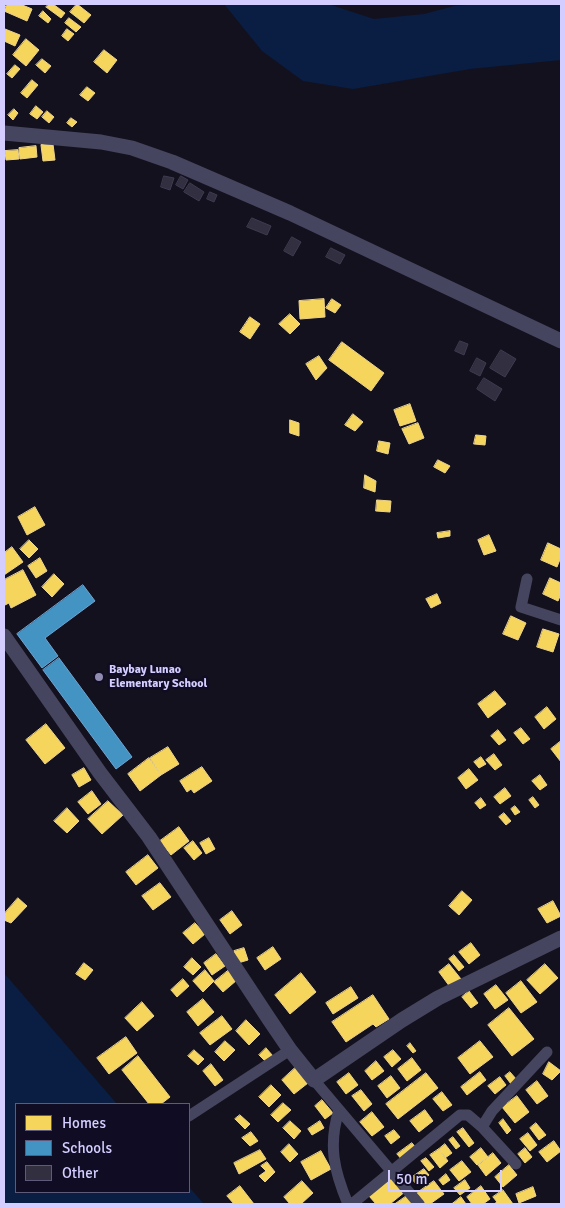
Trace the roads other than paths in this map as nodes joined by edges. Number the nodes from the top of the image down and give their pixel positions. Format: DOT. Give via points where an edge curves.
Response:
graph roads {
  1 [pos="4,133"];
  2 [pos="561,341"];
  3 [pos="527,580"];
  4 [pos="561,620"];
  5 [pos="4,636"];
  6 [pos="561,938"];
  7 [pos="290,1050"];
  8 [pos="547,1052"];
  9 [pos="314,1080"];
  10 [pos="339,1110"];
  11 [pos="190,1115"];
  12 [pos="482,1127"];
  13 [pos="516,1164"];
  14 [pos="392,1172"];
  15 [pos="350,1204"];
  16 [pos="419,1204"];
  1 -- 2 [label="street" via="101,142 132,148 172,162 290,213"];
  3 -- 4 [label="street" via="521,607"];
  5 -- 7 [label="street" via="149,837"];
  6 -- 9 [label="street" via="438,998"];
  7 -- 9 [label="street"];
  7 -- 11 [label="street"];
  8 -- 12 [label="street" via="492,1111"];
  9 -- 10 [label="street"];
  10 -- 14 [label="street"];
  10 -- 15 [label="street" via="334,1129 334,1161 338,1179"];
  12 -- 13 [label="street"];
  12 -- 14 [label="street" via="468,1115 460,1115"];
  14 -- 15 [label="street"];
  14 -- 16 [label="street"];
}
